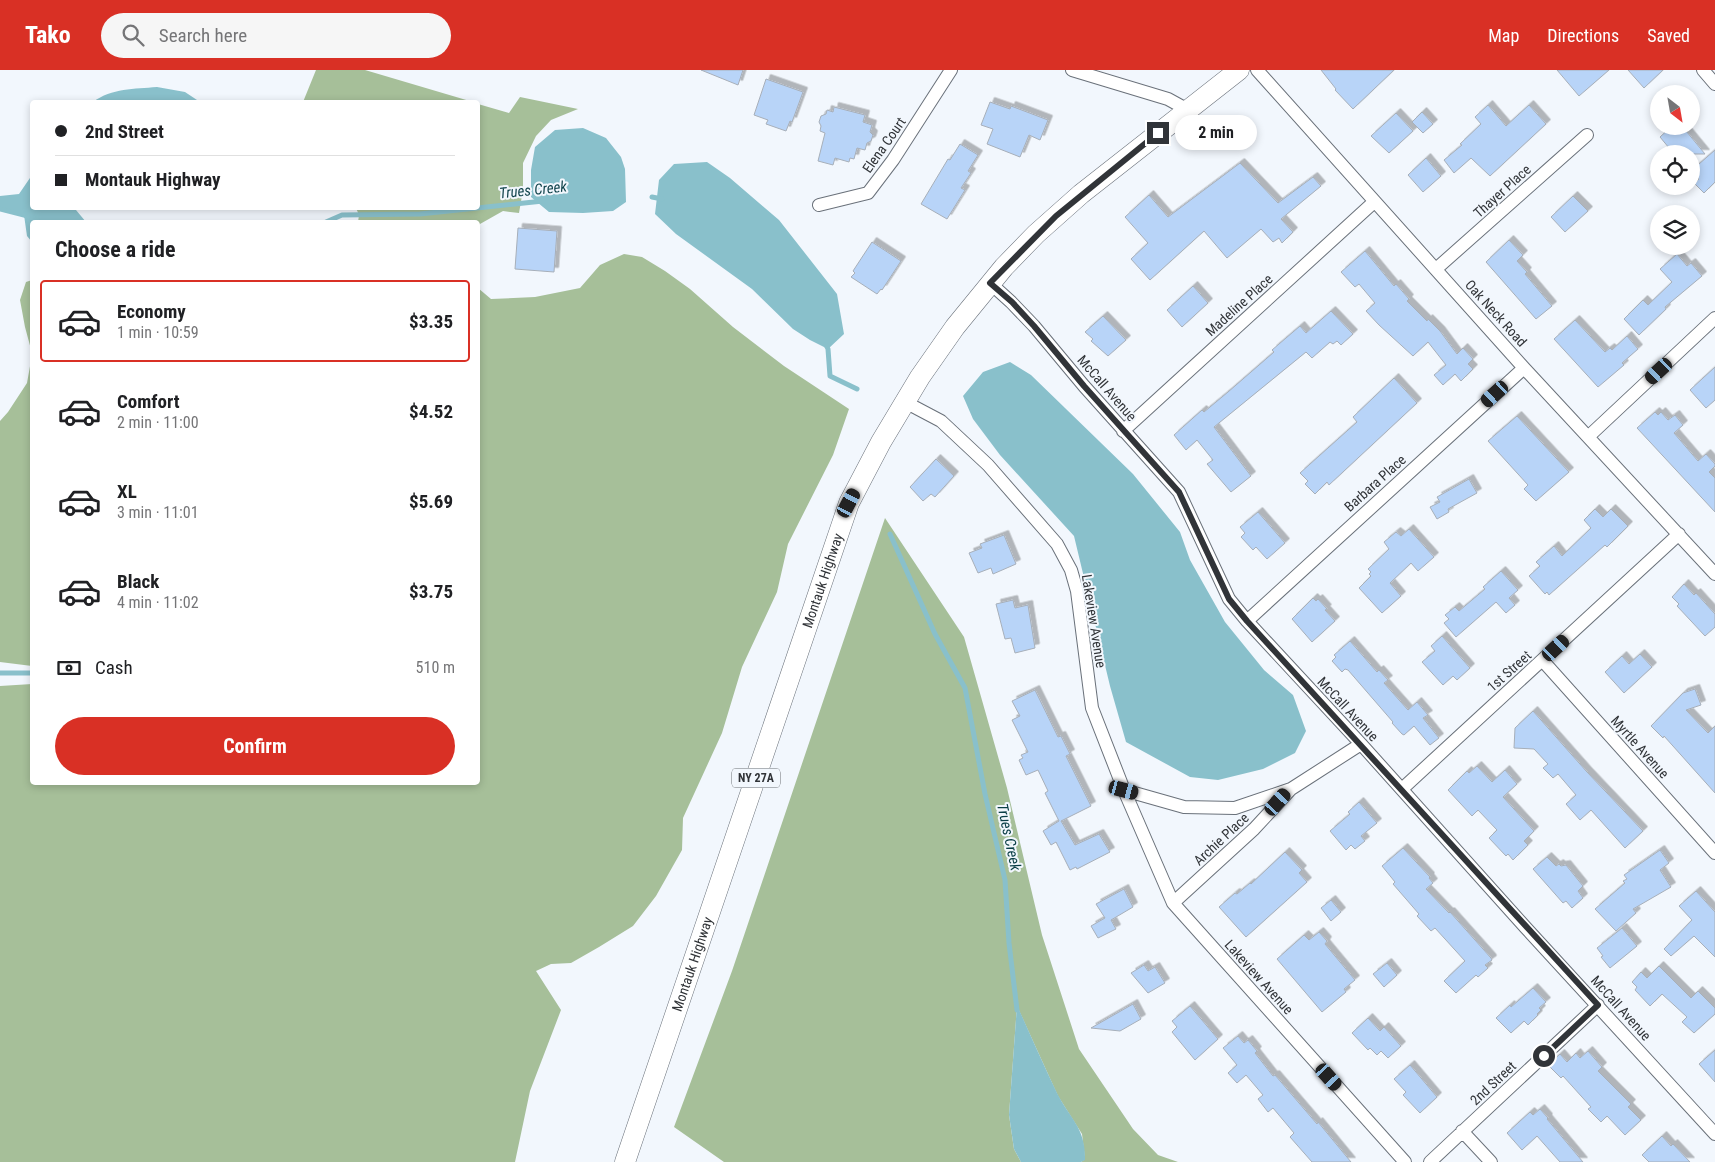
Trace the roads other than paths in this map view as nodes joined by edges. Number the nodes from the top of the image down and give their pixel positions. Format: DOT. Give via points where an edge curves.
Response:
graph roads {
  1 [pos="951,70"];
  2 [pos="1072,70"];
  3 [pos="1239,70"];
  4 [pos="1257,70"];
  5 [pos="1703,70"];
  6 [pos="1715,84"];
  7 [pos="1188,110"];
  8 [pos="1587,135"];
  9 [pos="1374,202"];
  10 [pos="819,205"];
  11 [pos="1436,269"];
  12 [pos="990,283"];
  13 [pos="1715,318"];
  14 [pos="1524,368"];
  15 [pos="905,402"];
  16 [pos="1123,431"];
  17 [pos="1588,436"];
  18 [pos="1679,534"];
  19 [pos="1715,573"];
  20 [pos="1247,621"];
  21 [pos="1543,661"];
  22 [pos="1361,744"];
  23 [pos="1291,789"];
  24 [pos="1402,789"];
  25 [pos="1124,790"];
  26 [pos="1715,853"];
  27 [pos="1174,903"];
  28 [pos="1598,1005"];
  29 [pos="1462,1131"];
  30 [pos="1715,1134"];
  31 [pos="625,1162"];
  32 [pos="1405,1162"];
  33 [pos="1430,1162"];
  34 [pos="1491,1162"];
  1 -- 10 [label="street, Elena Court" via="868,193"];
  2 -- 7 [label="street" via="1168,99"];
  3 -- 7 [label="main road, Montauk Highway / NY 27A"];
  4 -- 9 [label="street, Oak Neck Road"];
  5 -- 6 [label="street"];
  7 -- 12 [label="main road, Montauk Highway / NY 27A" via="1081,194"];
  8 -- 11 [label="street, Thayer Place"];
  9 -- 11 [label="street, Oak Neck Road"];
  9 -- 16 [label="street, Madeline Place"];
  11 -- 14 [label="street, Oak Neck Road"];
  12 -- 15 [label="main road, Montauk Highway / NY 27A" via="938,350"];
  12 -- 16 [label="street, McCall Avenue" via="1034,326"];
  13 -- 17 [label="street"];
  14 -- 17 [label="street, Oak Neck Road"];
  14 -- 20 [label="street, Barbara Place"];
  15 -- 25 [label="street, Lakeview Avenue" via="941,421 988,465 1057,544 1071,570 1077,591 1092,708"];
  15 -- 31 [label="main road, Montauk Highway / NY 27A" via="849,503"];
  16 -- 20 [label="street, McCall Avenue" via="1179,492 1229,599"];
  17 -- 18 [label="street, Oak Neck Road"];
  18 -- 19 [label="street, Oak Neck Road"];
  18 -- 21 [label="street, 1st Street"];
  20 -- 22 [label="street, McCall Avenue"];
  21 -- 24 [label="street, 1st Street"];
  21 -- 26 [label="street, Myrtle Avenue"];
  22 -- 23 [label="street, Archie Place"];
  22 -- 24 [label="street, McCall Avenue"];
  23 -- 25 [label="street" via="1236,808 1184,807"];
  23 -- 27 [label="street, Archie Place" via="1254,829"];
  24 -- 28 [label="street, McCall Avenue"];
  25 -- 27 [label="street, Lakeview Avenue"];
  27 -- 32 [label="street, Lakeview Avenue"];
  28 -- 29 [label="street, 2nd Street"];
  28 -- 30 [label="street, McCall Avenue"];
  29 -- 33 [label="street, 2nd Street"];
  29 -- 34 [label="street"];
}
